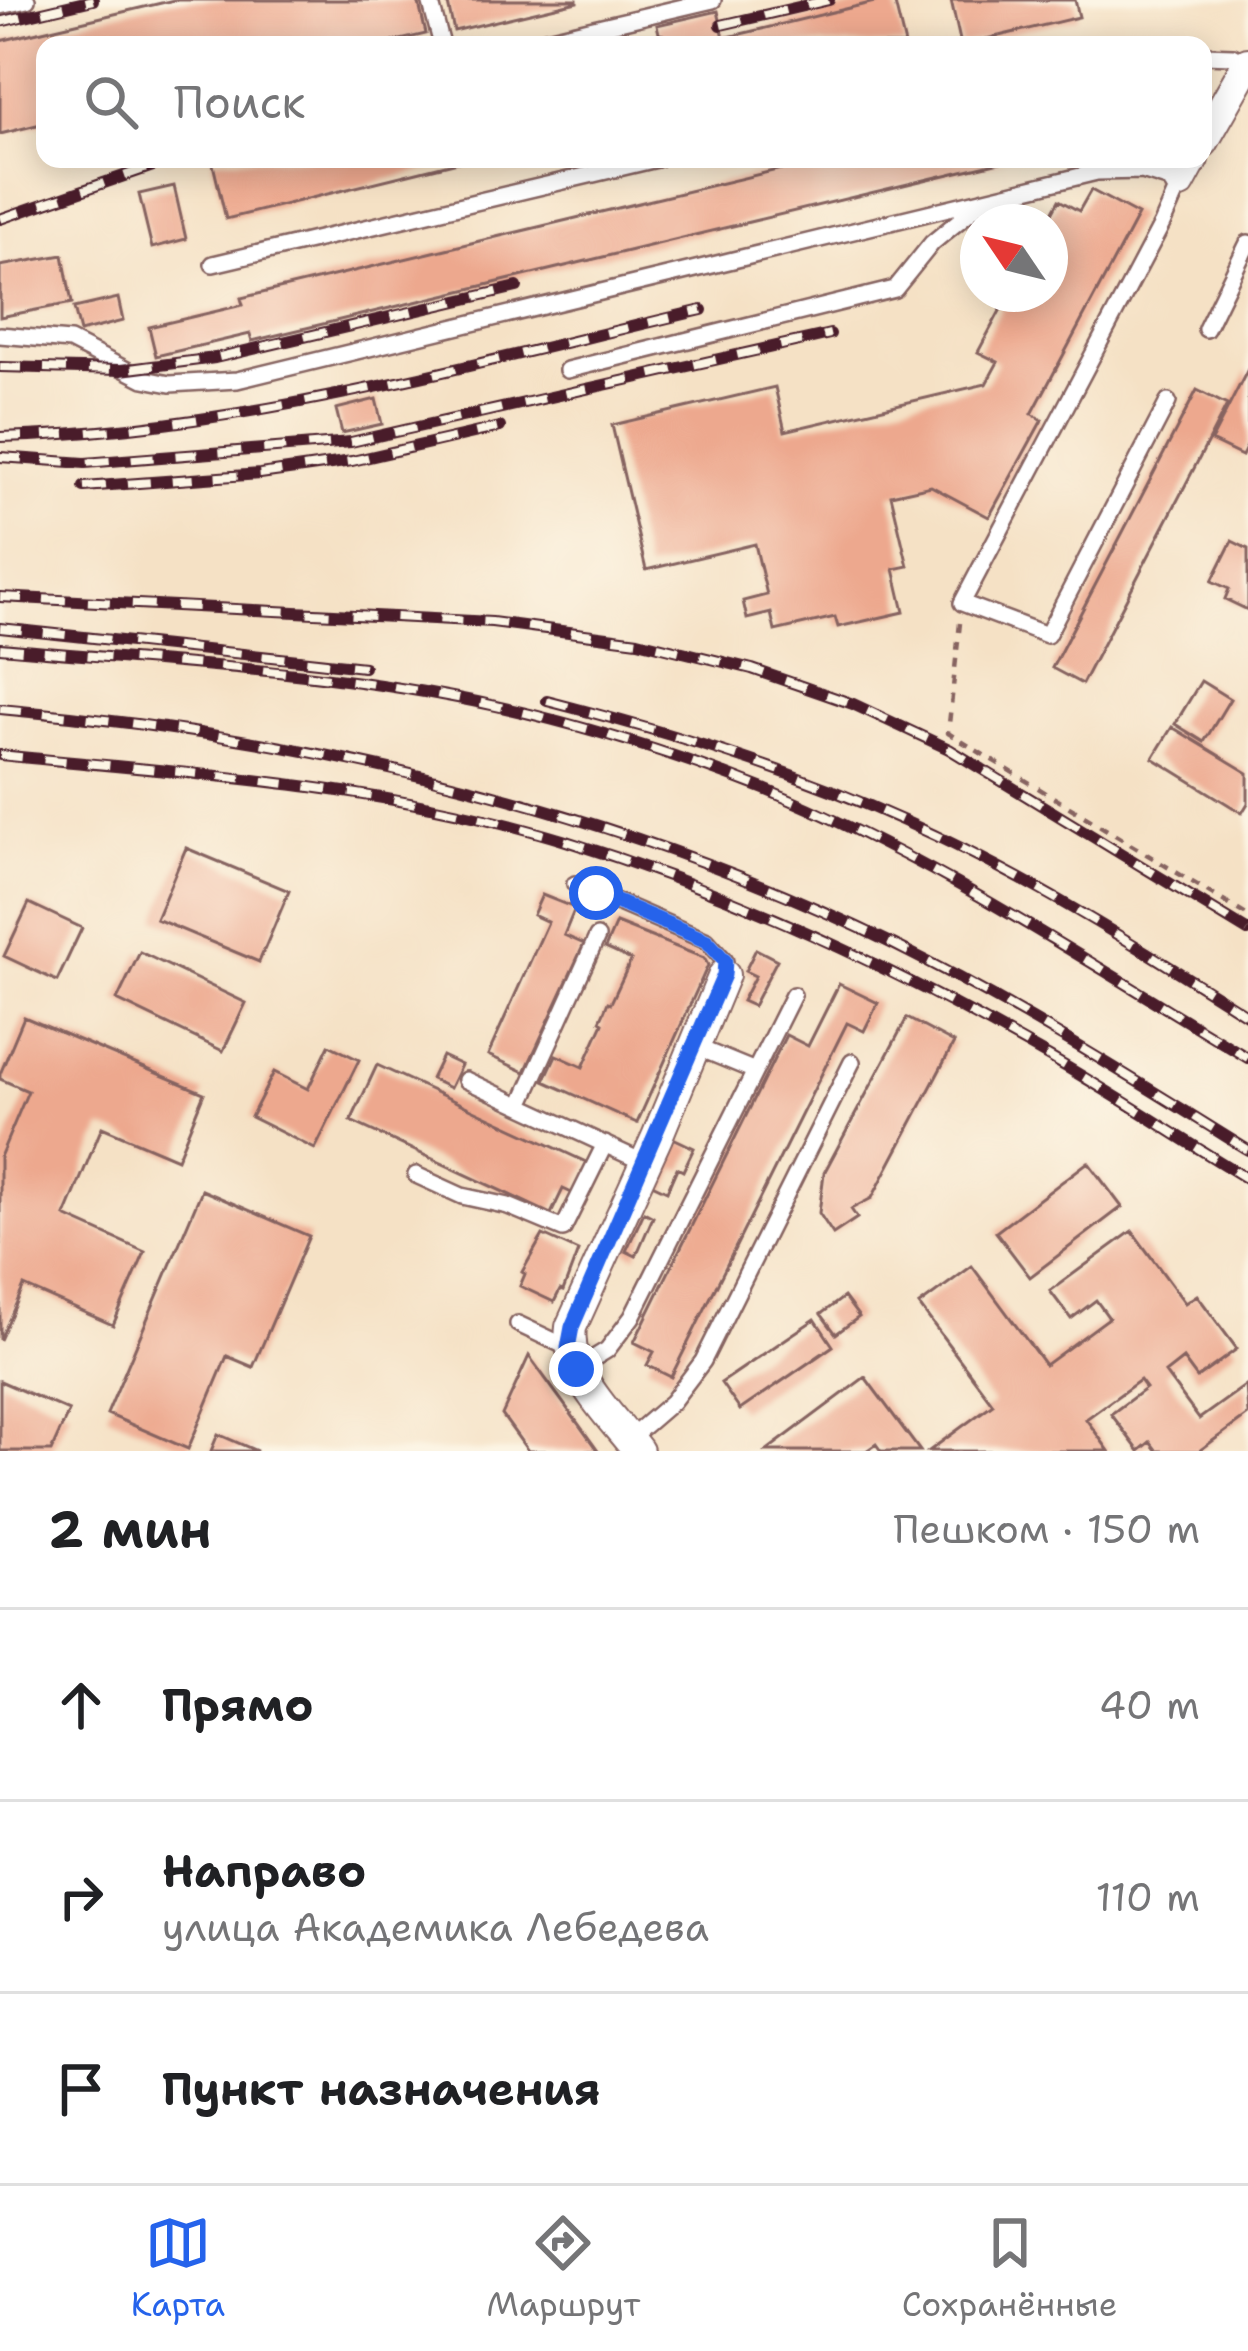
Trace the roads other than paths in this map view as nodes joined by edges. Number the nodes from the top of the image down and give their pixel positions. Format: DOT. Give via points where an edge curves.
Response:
graph roads {
  1 [pos="27,0"];
  2 [pos="430,0"];
  3 [pos="713,0"];
  4 [pos="0,6"];
  5 [pos="440,36"];
  6 [pos="559,36"];
  7 [pos="1212,55"];
  8 [pos="1248,63"];
  9 [pos="1212,126"];
  10 [pos="619,168"];
  11 [pos="1187,171"];
  12 [pos="990,195"];
  13 [pos="1248,243"];
  14 [pos="213,264"];
  15 [pos="1206,329"];
  16 [pos="0,335"];
  17 [pos="567,370"];
  18 [pos="1168,402"];
  19 [pos="575,884"];
  20 [pos="597,937"];
  21 [pos="724,975"];
  22 [pos="793,995"];
  23 [pos="694,1046"];
  24 [pos="852,1062"];
  25 [pos="755,1071"];
  26 [pos="466,1080"];
  27 [pos="520,1105"];
  28 [pos="604,1144"];
  29 [pos="645,1163"];
  30 [pos="416,1175"];
  31 [pos="518,1324"];
  32 [pos="572,1359"];
  33 [pos="633,1445"];
  1 -- 4 [label="lane"];
  2 -- 5 [label="lane"];
  3 -- 6 [label="lane"];
  7 -- 8 [label="lane"];
  8 -- 9 [label="street"];
  10 -- 14 [label="lane"];
  11 -- 12 [label="lane" via="1119,170"];
  11 -- 18 [label="lane" via="962,603 1047,635"];
  12 -- 16 [label="lane" via="237,380 144,380 70,341"];
  12 -- 17 [label="lane" via="932,243 895,290"];
  13 -- 15 [label="lane"];
  19 -- 21 [label="lane" via="707,941 725,961"];
  20 -- 27 [label="lane"];
  21 -- 23 [label="street"];
  22 -- 25 [label="lane"];
  23 -- 25 [label="lane"];
  23 -- 29 [label="street"];
  24 -- 33 [label="lane" via="703,1361"];
  25 -- 32 [label="lane" via="632,1317 607,1350"];
  26 -- 27 [label="lane"];
  27 -- 28 [label="lane"];
  28 -- 29 [label="lane"];
  28 -- 30 [label="lane" via="562,1229"];
  29 -- 32 [label="street" via="572,1327"];
  31 -- 32 [label="lane"];
  32 -- 33 [label="street"];
}
